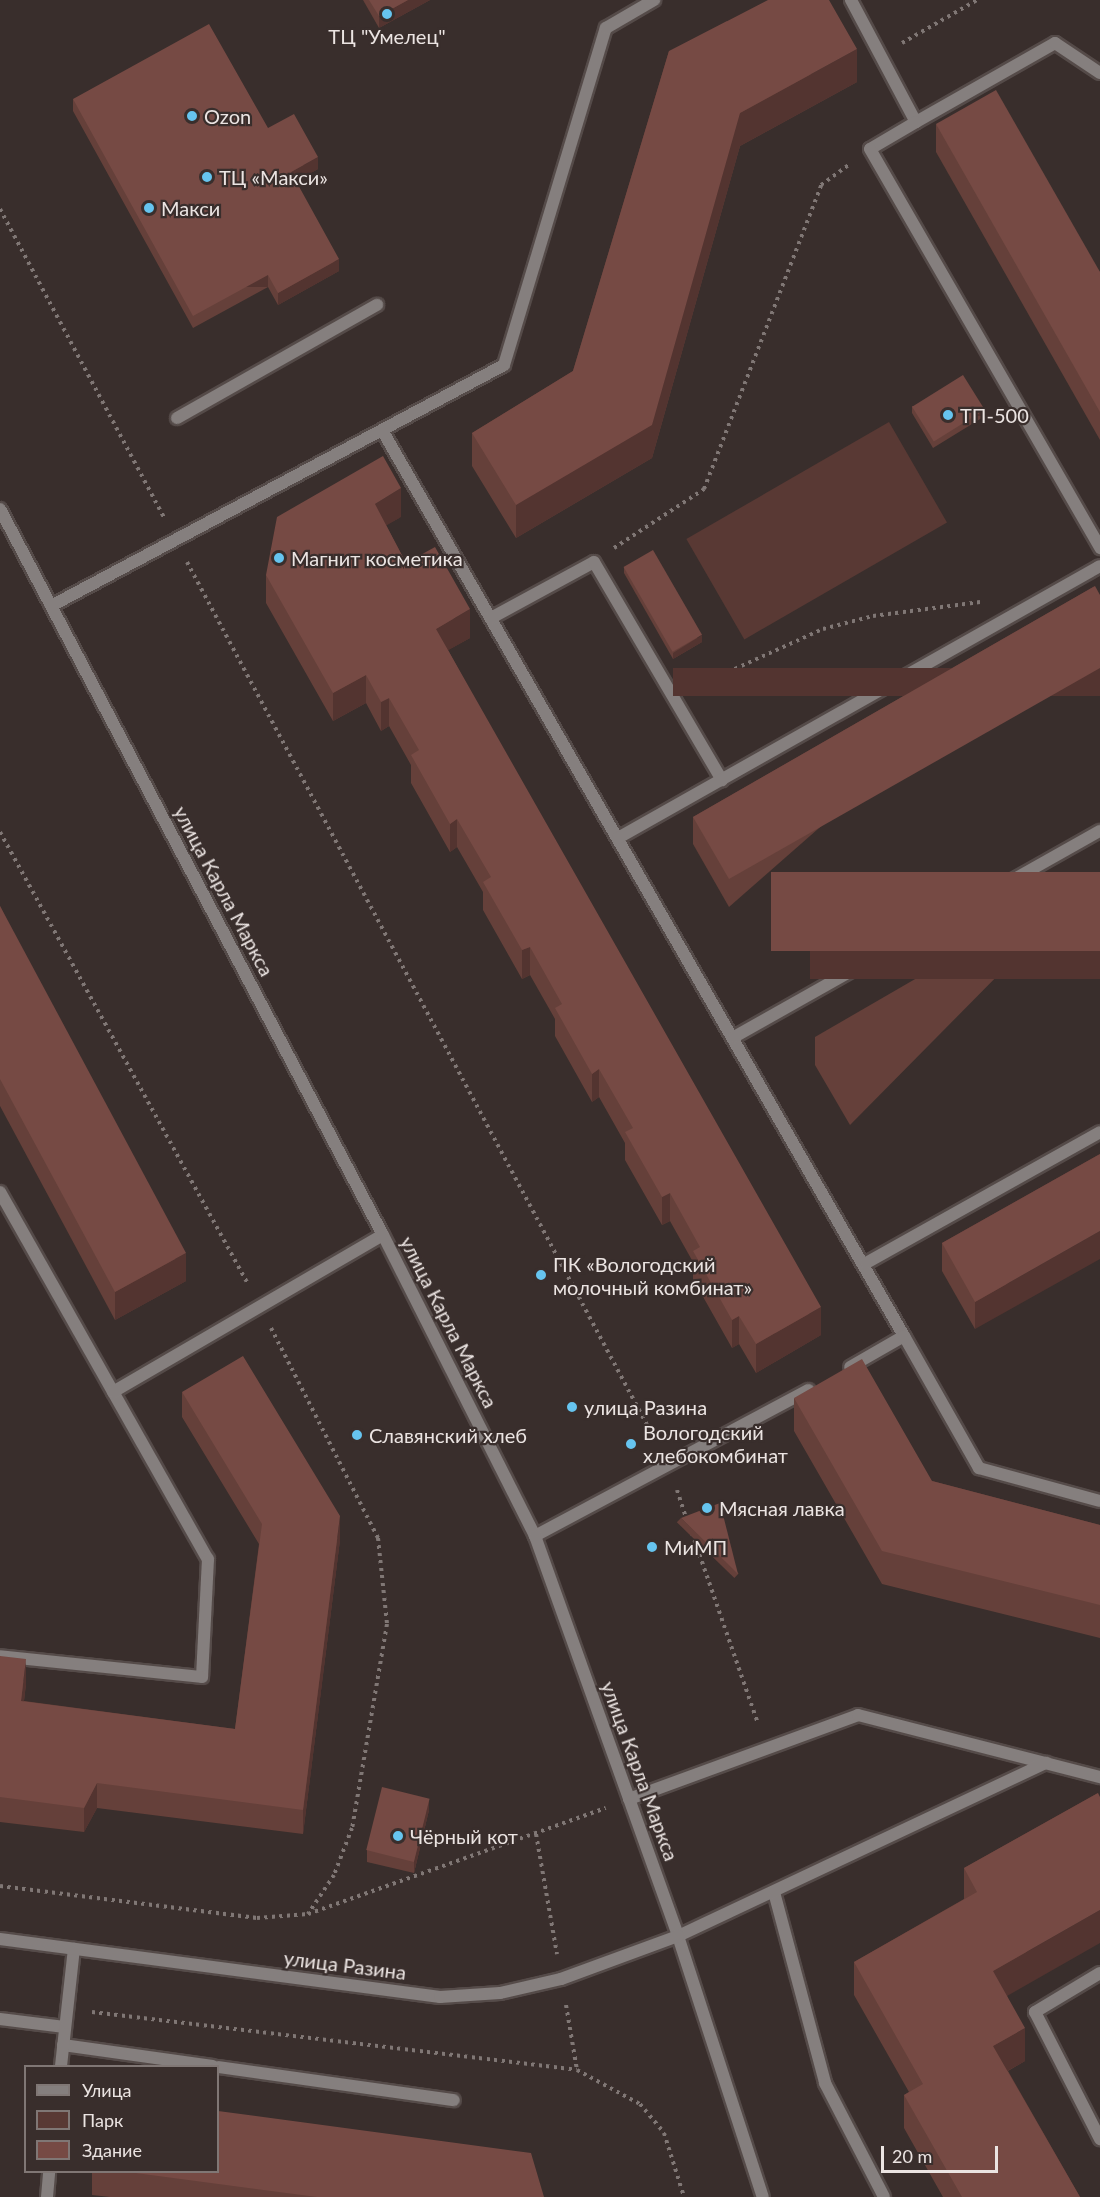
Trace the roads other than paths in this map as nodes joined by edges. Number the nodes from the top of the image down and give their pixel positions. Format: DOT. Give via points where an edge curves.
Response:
graph roads {
  1 [pos="654,0"];
  2 [pos="851,0"];
  3 [pos="1100,74"];
  4 [pos="915,122"];
  5 [pos="377,304"];
  6 [pos="177,418"];
  7 [pos="382,430"];
  8 [pos="0,509"];
  9 [pos="1100,548"];
  10 [pos="1100,566"];
  11 [pos="51,606"];
  12 [pos="491,618"];
  13 [pos="722,780"];
  14 [pos="1100,831"];
  15 [pos="618,838"];
  16 [pos="734,1037"];
  17 [pos="1100,1132"];
  18 [pos="0,1192"];
  19 [pos="383,1234"];
  20 [pos="866,1263"];
  21 [pos="904,1336"];
  22 [pos="113,1392"];
  23 [pos="1100,1501"];
  24 [pos="535,1536"];
  25 [pos="0,1656"];
  26 [pos="1046,1763"];
  27 [pos="1100,1777"];
  28 [pos="629,1799"];
  29 [pos="774,1892"];
  30 [pos="678,1936"];
  31 [pos="0,1940"];
  32 [pos="74,1949"];
  33 [pos="1100,1973"];
  34 [pos="0,2019"];
  35 [pos="65,2027"];
  36 [pos="63,2045"];
  37 [pos="61,2065"];
  38 [pos="199,2065"];
  39 [pos="219,2067"];
  40 [pos="454,2100"];
  41 [pos="1100,2139"];
  42 [pos="49,2173"];
  43 [pos="47,2197"];
  44 [pos="763,2197"];
  45 [pos="884,2197"];
  1 -- 7 [label="street" via="606,28 504,365"];
  2 -- 4 [label="street"];
  3 -- 4 [label="street" via="1055,43"];
  4 -- 9 [label="street" via="870,149"];
  5 -- 6 [label="street"];
  7 -- 11 [label="street"];
  7 -- 12 [label="street"];
  8 -- 11 [label="street, улица Карла Маркса"];
  10 -- 13 [label="street"];
  11 -- 19 [label="street, улица Карла Маркса"];
  12 -- 13 [label="street" via="594,562"];
  12 -- 15 [label="street"];
  13 -- 15 [label="street"];
  14 -- 16 [label="street"];
  15 -- 16 [label="street"];
  16 -- 20 [label="street"];
  17 -- 20 [label="street"];
  18 -- 22 [label="street"];
  19 -- 22 [label="street"];
  19 -- 24 [label="street, улица Карла Маркса"];
  20 -- 21 [label="street"];
  21 -- 23 [label="street" via="979,1468"];
  21 -- 24 [label="street"];
  22 -- 25 [label="street" via="208,1559 202,1677"];
  24 -- 28 [label="street, улица Карла Маркса"];
  26 -- 27 [label="street"];
  26 -- 28 [label="street" via="858,1715"];
  26 -- 29 [label="street, улица Разина"];
  28 -- 30 [label="street, улица Карла Маркса"];
  29 -- 30 [label="street, улица Разина"];
  29 -- 45 [label="street" via="825,2083"];
  30 -- 32 [label="street, улица Разина" via="561,1979 500,1993 440,1997"];
  30 -- 44 [label="street, улица Карла Маркса"];
  31 -- 32 [label="street, улица Разина"];
  32 -- 35 [label="street"];
  33 -- 41 [label="street" via="1035,2012"];
  34 -- 35 [label="street"];
  35 -- 36 [label="street"];
  36 -- 37 [label="street"];
  36 -- 38 [label="street"];
  39 -- 40 [label="street"];
  42 -- 43 [label="street"];
}
